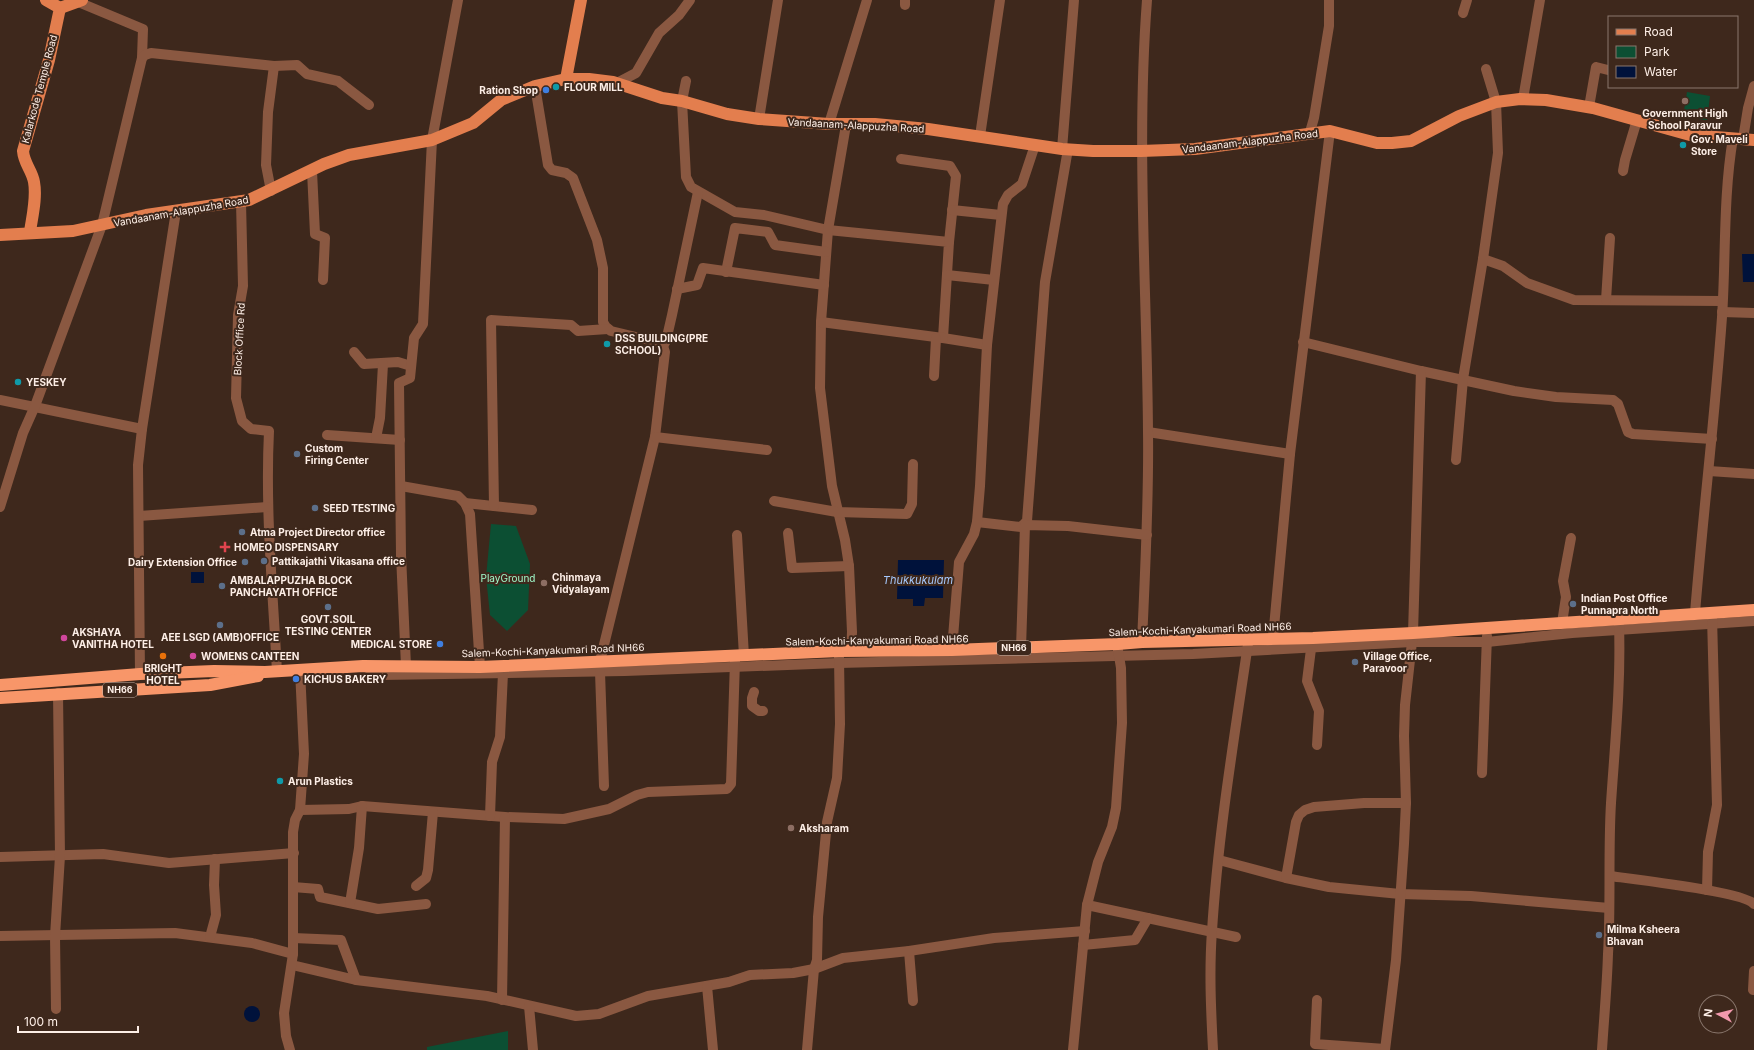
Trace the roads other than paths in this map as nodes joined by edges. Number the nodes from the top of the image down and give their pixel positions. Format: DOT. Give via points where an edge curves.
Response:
graph roads {
  1 [pos="46,0"];
  2 [pos="458,0"];
  3 [pos="581,0"];
  4 [pos="690,0"];
  5 [pos="778,0"];
  6 [pos="867,0"];
  7 [pos="1000,0"];
  8 [pos="1074,0"];
  9 [pos="1147,0"];
  10 [pos="1329,0"];
  11 [pos="1467,0"];
  12 [pos="1540,0"];
  13 [pos="80,1"];
  14 [pos="60,8"];
  15 [pos="1463,13"];
  16 [pos="142,58"];
  17 [pos="274,66"];
  18 [pos="1486,69"];
  19 [pos="1608,70"];
  20 [pos="566,79"];
  21 [pos="686,81"];
  22 [pos="617,83"];
  23 [pos="535,86"];
  24 [pos="1754,86"];
  25 [pos="1523,99"];
  26 [pos="682,101"];
  27 [pos="1496,102"];
  28 [pos="369,105"];
  29 [pos="1589,108"];
  30 [pos="759,119"];
  31 [pos="1637,120"];
  32 [pos="829,124"];
  33 [pos="846,125"];
  34 [pos="1330,131"];
  35 [pos="1310,132"];
  36 [pos="980,136"];
  37 [pos="1743,139"];
  38 [pos="432,140"];
  39 [pos="1035,145"];
  40 [pos="1065,149"];
  41 [pos="1141,151"];
  42 [pos="901,159"];
  43 [pos="312,170"];
  44 [pos="1623,171"];
  45 [pos="271,191"];
  46 [pos="698,192"];
  47 [pos="241,202"];
  48 [pos="952,210"];
  49 [pos="176,211"];
  50 [pos="1001,215"];
  51 [pos="102,225"];
  52 [pos="828,230"];
  53 [pos="30,232"];
  54 [pos="0,235"];
  55 [pos="1610,238"];
  56 [pos="949,242"];
  57 [pos="826,252"];
  58 [pos="1483,259"];
  59 [pos="726,272"];
  60 [pos="947,275"];
  61 [pos="323,280"];
  62 [pos="994,280"];
  63 [pos="824,285"];
  64 [pos="678,289"];
  65 [pos="1606,300"];
  66 [pos="1722,301"];
  67 [pos="1722,312"];
  68 [pos="1754,313"];
  69 [pos="821,322"];
  70 [pos="608,329"];
  71 [pos="940,338"];
  72 [pos="1303,342"];
  73 [pos="987,345"];
  74 [pos="663,346"];
  75 [pos="354,352"];
  76 [pos="383,364"];
  77 [pos="411,366"];
  78 [pos="1421,371"];
  79 [pos="934,376"];
  80 [pos="1463,379"];
  81 [pos="0,400"];
  82 [pos="35,406"];
  83 [pos="142,429"];
  84 [pos="1148,432"];
  85 [pos="327,435"];
  86 [pos="655,437"];
  87 [pos="376,438"];
  88 [pos="1712,439"];
  89 [pos="400,440"];
  90 [pos="766,450"];
  91 [pos="1290,454"];
  92 [pos="1456,460"];
  93 [pos="913,464"];
  94 [pos="1709,471"];
  95 [pos="1754,474"];
  96 [pos="401,486"];
  97 [pos="774,501"];
  98 [pos="465,503"];
  99 [pos="494,506"];
  100 [pos="0,507"];
  101 [pos="267,507"];
  102 [pos="532,510"];
  103 [pos="837,512"];
  104 [pos="139,516"];
  105 [pos="977,522"];
  106 [pos="1025,525"];
  107 [pos="788,533"];
  108 [pos="737,535"];
  109 [pos="1147,535"];
  110 [pos="1571,538"];
  111 [pos="849,566"];
  112 [pos="1754,610"];
  113 [pos="1695,613"];
  114 [pos="1712,618"];
  115 [pos="1754,621"];
  116 [pos="1562,623"];
  117 [pos="1619,624"];
  118 [pos="1486,629"];
  119 [pos="1413,637"];
  120 [pos="1273,638"];
  121 [pos="1142,642"];
  122 [pos="1312,642"];
  123 [pos="1487,642"];
  124 [pos="1118,644"];
  125 [pos="1248,645"];
  126 [pos="1021,648"];
  127 [pos="952,650"];
  128 [pos="843,655"];
  129 [pos="1119,656"];
  130 [pos="738,660"];
  131 [pos="363,666"];
  132 [pos="406,666"];
  133 [pos="600,666"];
  134 [pos="480,667"];
  135 [pos="300,670"];
  136 [pos="275,672"];
  137 [pos="503,673"];
  138 [pos="140,674"];
  139 [pos="2,684"];
  140 [pos="754,692"];
  141 [pos="58,693"];
  142 [pos="0,698"];
  143 [pos="763,711"];
  144 [pos="1317,744"];
  145 [pos="1482,773"];
  146 [pos="604,786"];
  147 [pos="1406,803"];
  148 [pos="362,806"];
  149 [pos="300,810"];
  150 [pos="433,812"];
  151 [pos="490,816"];
  152 [pos="505,817"];
  153 [pos="294,853"];
  154 [pos="0,856"];
  155 [pos="60,856"];
  156 [pos="214,859"];
  157 [pos="1219,860"];
  158 [pos="1610,876"];
  159 [pos="1286,878"];
  160 [pos="416,886"];
  161 [pos="293,888"];
  162 [pos="1707,890"];
  163 [pos="1400,894"];
  164 [pos="350,904"];
  165 [pos="426,904"];
  166 [pos="1754,904"];
  167 [pos="1087,905"];
  168 [pos="1609,908"];
  169 [pos="1148,918"];
  170 [pos="1085,931"];
  171 [pos="1212,931"];
  172 [pos="0,936"];
  173 [pos="55,936"];
  174 [pos="210,937"];
  175 [pos="1236,937"];
  176 [pos="293,938"];
  177 [pos="1083,945"];
  178 [pos="909,952"];
  179 [pos="293,954"];
  180 [pos="292,965"];
  181 [pos="814,969"];
  182 [pos="1754,971"];
  183 [pos="356,980"];
  184 [pos="707,986"];
  185 [pos="1753,990"];
  186 [pos="502,1000"];
  187 [pos="1316,1000"];
  188 [pos="913,1001"];
  189 [pos="529,1006"];
  190 [pos="56,1009"];
  191 [pos="1385,1049"];
  192 [pos="290,1050"];
  193 [pos="533,1050"];
  194 [pos="713,1050"];
  195 [pos="807,1050"];
  196 [pos="1073,1050"];
  197 [pos="1213,1050"];
  198 [pos="1602,1050"];
  1 -- 14 [label="main road"];
  2 -- 38 [label="street"];
  3 -- 20 [label="main road"];
  4 -- 22 [label="street" via="679,15 659,33 636,74"];
  5 -- 30 [label="street"];
  6 -- 32 [label="street"];
  7 -- 36 [label="street"];
  8 -- 40 [label="street"];
  9 -- 41 [label="street"];
  10 -- 35 [label="street" via="1329,26"];
  11 -- 15 [label="street"];
  12 -- 25 [label="street"];
  13 -- 14 [label="main road"];
  13 -- 16 [label="street" via="143,29"];
  14 -- 53 [label="main road, Kalarkode Temple Road" via="49,60 24,151 24,161 31,171 35,188"];
  16 -- 17 [label="street" via="151,53"];
  16 -- 51 [label="street"];
  17 -- 28 [label="street" via="297,65 307,74 338,81"];
  17 -- 45 [label="street" via="268,112 266,165"];
  18 -- 27 [label="street"];
  19 -- 29 [label="street" via="1596,67"];
  20 -- 22 [label="main road, Vandaanam-Alappuzha Road"];
  20 -- 23 [label="main road, Vandaanam-Alappuzha Road"];
  21 -- 26 [label="street"];
  22 -- 26 [label="main road, Vandaanam-Alappuzha Road" via="662,98"];
  23 -- 38 [label="main road, Vandaanam-Alappuzha Road" via="501,100 473,123"];
  23 -- 70 [label="street" via="548,165 552,170 566,173 573,178 597,240 603,268 604,322"];
  24 -- 37 [label="street"];
  25 -- 27 [label="main road, Vandaanam-Alappuzha Road"];
  25 -- 29 [label="main road, Vandaanam-Alappuzha Road" via="1546,100"];
  26 -- 30 [label="main road, Vandaanam-Alappuzha Road" via="727,114"];
  26 -- 46 [label="street" via="686,177 691,187"];
  27 -- 34 [label="main road, Vandaanam-Alappuzha Road" via="1459,116 1411,141 1377,143"];
  27 -- 58 [label="street" via="1498,153"];
  29 -- 31 [label="main road, Vandaanam-Alappuzha Road"];
  30 -- 32 [label="main road, Vandaanam-Alappuzha Road"];
  31 -- 37 [label="main road, Vandaanam-Alappuzha Road" via="1690,135"];
  31 -- 44 [label="street"];
  32 -- 33 [label="main road, Vandaanam-Alappuzha Road"];
  33 -- 36 [label="main road, Vandaanam-Alappuzha Road" via="875,124"];
  33 -- 52 [label="street"];
  34 -- 35 [label="main road, Vandaanam-Alappuzha Road"];
  34 -- 72 [label="street"];
  35 -- 41 [label="main road, Vandaanam-Alappuzha Road" via="1195,149"];
  36 -- 39 [label="main road, Vandaanam-Alappuzha Road"];
  37 -- 66 [label="street" via="1725,212"];
  38 -- 43 [label="main road, Vandaanam-Alappuzha Road" via="349,155"];
  38 -- 77 [label="street" via="424,324 414,338"];
  39 -- 40 [label="main road, Vandaanam-Alappuzha Road"];
  39 -- 50 [label="street" via="1025,177 1018,188 1004,200"];
  40 -- 41 [label="main road, Vandaanam-Alappuzha Road"];
  40 -- 106 [label="street" via="1045,282"];
  41 -- 84 [label="street"];
  42 -- 48 [label="street" via="950,166 956,176"];
  43 -- 45 [label="main road, Vandaanam-Alappuzha Road"];
  43 -- 61 [label="street" via="315,234 325,238"];
  45 -- 47 [label="main road, Vandaanam-Alappuzha Road"];
  46 -- 52 [label="street" via="735,212 764,215"];
  46 -- 64 [label="street"];
  47 -- 49 [label="main road, Vandaanam-Alappuzha Road"];
  47 -- 101 [label="street, Block Office Rd" via="243,286 238,316 236,398 242,421 251,429 269,431"];
  48 -- 50 [label="street"];
  48 -- 56 [label="street"];
  49 -- 51 [label="main road, Vandaanam-Alappuzha Road"];
  49 -- 83 [label="street"];
  50 -- 62 [label="street"];
  51 -- 53 [label="main road, Vandaanam-Alappuzha Road" via="73,231"];
  51 -- 82 [label="street"];
  52 -- 56 [label="street"];
  52 -- 57 [label="street"];
  53 -- 54 [label="main road, Vandaanam-Alappuzha Road"];
  55 -- 65 [label="street"];
  56 -- 60 [label="street"];
  57 -- 59 [label="street" via="775,245 768,232 735,228"];
  57 -- 63 [label="street"];
  58 -- 65 [label="street" via="1503,266 1527,283 1574,300"];
  58 -- 80 [label="street"];
  59 -- 63 [label="street"];
  59 -- 64 [label="street" via="703,268 697,285"];
  60 -- 62 [label="street"];
  60 -- 71 [label="street"];
  62 -- 73 [label="street"];
  63 -- 69 [label="street"];
  64 -- 74 [label="street"];
  65 -- 66 [label="street"];
  66 -- 67 [label="street"];
  67 -- 68 [label="street"];
  67 -- 88 [label="street"];
  69 -- 71 [label="street"];
  69 -- 103 [label="street" via="820,388"];
  70 -- 74 [label="street" via="657,342"];
  70 -- 99 [label="street" via="578,331 570,325 491,320"];
  71 -- 73 [label="street"];
  71 -- 79 [label="street"];
  72 -- 78 [label="street"];
  72 -- 91 [label="street"];
  73 -- 105 [label="street"];
  74 -- 86 [label="street" via="665,352"];
  75 -- 76 [label="street" via="364,364"];
  76 -- 77 [label="street" via="398,362"];
  76 -- 87 [label="street" via="380,418"];
  77 -- 89 [label="street" via="410,378 399,384"];
  78 -- 80 [label="street"];
  78 -- 119 [label="street"];
  80 -- 88 [label="street" via="1556,398 1612,400 1618,404 1628,432 1633,434"];
  80 -- 92 [label="street"];
  81 -- 82 [label="street"];
  82 -- 83 [label="street"];
  82 -- 100 [label="street" via="23,433"];
  83 -- 104 [label="street" via="138,465"];
  84 -- 91 [label="street"];
  84 -- 109 [label="street"];
  85 -- 87 [label="street"];
  86 -- 90 [label="street"];
  86 -- 133 [label="street"];
  87 -- 89 [label="street"];
  88 -- 94 [label="street"];
  89 -- 96 [label="street"];
  91 -- 120 [label="street"];
  93 -- 103 [label="street" via="912,504 907,514"];
  94 -- 95 [label="street"];
  94 -- 113 [label="street"];
  96 -- 98 [label="street" via="458,496"];
  96 -- 132 [label="street"];
  97 -- 103 [label="street"];
  98 -- 99 [label="street"];
  98 -- 134 [label="street" via="470,514"];
  99 -- 102 [label="street"];
  101 -- 104 [label="street"];
  101 -- 136 [label="street" via="271,546"];
  103 -- 111 [label="street"];
  104 -- 138 [label="street"];
  105 -- 106 [label="street" via="1022,527"];
  105 -- 127 [label="street" via="974,534 959,562"];
  106 -- 109 [label="street" via="1068,526"];
  106 -- 126 [label="street"];
  107 -- 111 [label="street" via="792,568"];
  108 -- 130 [label="street"];
  109 -- 121 [label="street"];
  110 -- 116 [label="street" via="1563,581 1566,598"];
  111 -- 128 [label="street" via="852,632"];
  112 -- 114 [label="highway, Salem-Kochi-Kanyakumari Road NH66 / NH66"];
  113 -- 114 [label="highway, Salem-Kochi-Kanyakumari Road NH66 / NH66"];
  113 -- 117 [label="highway, Salem-Kochi-Kanyakumari Road NH66 / NH66"];
  114 -- 115 [label="street"];
  114 -- 117 [label="street"];
  114 -- 162 [label="street" via="1717,805 1709,848"];
  116 -- 117 [label="highway, Salem-Kochi-Kanyakumari Road NH66 / NH66"];
  116 -- 118 [label="highway, Salem-Kochi-Kanyakumari Road NH66 / NH66"];
  117 -- 123 [label="street"];
  117 -- 158 [label="street"];
  118 -- 119 [label="highway, Salem-Kochi-Kanyakumari Road NH66 / NH66"];
  118 -- 123 [label="street"];
  119 -- 122 [label="highway, Salem-Kochi-Kanyakumari Road NH66 / NH66"];
  119 -- 123 [label="street"];
  119 -- 147 [label="street" via="1405,705"];
  120 -- 122 [label="highway, Salem-Kochi-Kanyakumari Road NH66 / NH66"];
  120 -- 125 [label="highway, Salem-Kochi-Kanyakumari Road NH66 / NH66"];
  121 -- 124 [label="highway, Salem-Kochi-Kanyakumari Road NH66 / NH66"];
  121 -- 125 [label="highway, Salem-Kochi-Kanyakumari Road NH66 / NH66"];
  122 -- 125 [label="street"];
  122 -- 144 [label="street" via="1307,681 1319,711"];
  123 -- 145 [label="street"];
  124 -- 126 [label="highway, Salem-Kochi-Kanyakumari Road NH66 / NH66"];
  124 -- 129 [label="street"];
  125 -- 129 [label="street"];
  125 -- 157 [label="street"];
  126 -- 127 [label="highway, Salem-Kochi-Kanyakumari Road NH66 / NH66"];
  127 -- 128 [label="highway, Salem-Kochi-Kanyakumari Road NH66 / NH66"];
  128 -- 129 [label="street"];
  128 -- 130 [label="highway, Salem-Kochi-Kanyakumari Road NH66 / NH66"];
  128 -- 181 [label="street" via="837,778 827,822 818,917 817,960"];
  129 -- 167 [label="street" via="1122,723 1116,808"];
  130 -- 133 [label="highway, Salem-Kochi-Kanyakumari Road NH66 / NH66"];
  130 -- 152 [label="street" via="730,788 648,792 609,809 564,819"];
  131 -- 132 [label="highway, Salem-Kochi-Kanyakumari Road NH66 / NH66"];
  131 -- 135 [label="highway, Salem-Kochi-Kanyakumari Road NH66 / NH66"];
  131 -- 137 [label="street" via="382,675"];
  132 -- 134 [label="highway, Salem-Kochi-Kanyakumari Road NH66 / NH66"];
  133 -- 134 [label="highway, Salem-Kochi-Kanyakumari Road NH66 / NH66"];
  133 -- 137 [label="street"];
  133 -- 146 [label="street"];
  135 -- 136 [label="highway, Salem-Kochi-Kanyakumari Road NH66 / NH66"];
  135 -- 149 [label="street" via="304,754"];
  136 -- 138 [label="highway, Salem-Kochi-Kanyakumari Road NH66 / NH66"];
  136 -- 141 [label="highway, NH66" via="210,685"];
  137 -- 151 [label="street" via="500,737 492,762"];
  138 -- 139 [label="highway, Salem-Kochi-Kanyakumari Road NH66 / NH66"];
  140 -- 143 [label="street" via="752,706"];
  141 -- 142 [label="highway, NH66"];
  141 -- 155 [label="street"];
  147 -- 159 [label="street" via="1364,803 1305,810 1296,822"];
  147 -- 163 [label="street"];
  148 -- 149 [label="street" via="349,809"];
  148 -- 150 [label="street"];
  148 -- 164 [label="street" via="359,848"];
  149 -- 153 [label="street" via="295,820"];
  150 -- 151 [label="street"];
  150 -- 160 [label="street" via="428,870 426,878"];
  151 -- 152 [label="street"];
  152 -- 186 [label="street"];
  153 -- 156 [label="street"];
  153 -- 161 [label="street"];
  154 -- 155 [label="street"];
  155 -- 156 [label="street" via="103,854 169,863"];
  155 -- 173 [label="street"];
  156 -- 174 [label="street" via="216,914"];
  157 -- 159 [label="street"];
  157 -- 171 [label="street"];
  158 -- 162 [label="street"];
  158 -- 168 [label="street"];
  159 -- 163 [label="street" via="1329,887"];
  161 -- 164 [label="street" via="318,889 320,897"];
  161 -- 176 [label="street"];
  162 -- 166 [label="street" via="1746,899"];
  163 -- 168 [label="street" via="1471,896"];
  163 -- 191 [label="street" via="1396,960"];
  164 -- 165 [label="street" via="378,909"];
  167 -- 169 [label="street"];
  167 -- 170 [label="street"];
  168 -- 198 [label="street"];
  169 -- 171 [label="street"];
  169 -- 177 [label="street" via="1135,940"];
  170 -- 177 [label="street"];
  170 -- 178 [label="street" via="994,938"];
  171 -- 175 [label="street"];
  171 -- 197 [label="street" via="1210,981"];
  172 -- 173 [label="street"];
  173 -- 174 [label="street" via="175,933"];
  173 -- 190 [label="street"];
  174 -- 179 [label="street" via="252,943"];
  176 -- 179 [label="street"];
  176 -- 183 [label="street" via="341,940"];
  177 -- 196 [label="street"];
  178 -- 181 [label="street" via="843,958"];
  178 -- 188 [label="street"];
  179 -- 180 [label="street"];
  180 -- 183 [label="street"];
  180 -- 192 [label="street" via="284,1014"];
  181 -- 184 [label="street" via="793,973 750,975"];
  181 -- 195 [label="street"];
  182 -- 185 [label="street"];
  183 -- 186 [label="street"];
  184 -- 189 [label="street" via="648,996 587,1016"];
  184 -- 194 [label="street"];
  186 -- 189 [label="street"];
  187 -- 191 [label="street" via="1315,1044"];
  189 -- 193 [label="street"];
}
